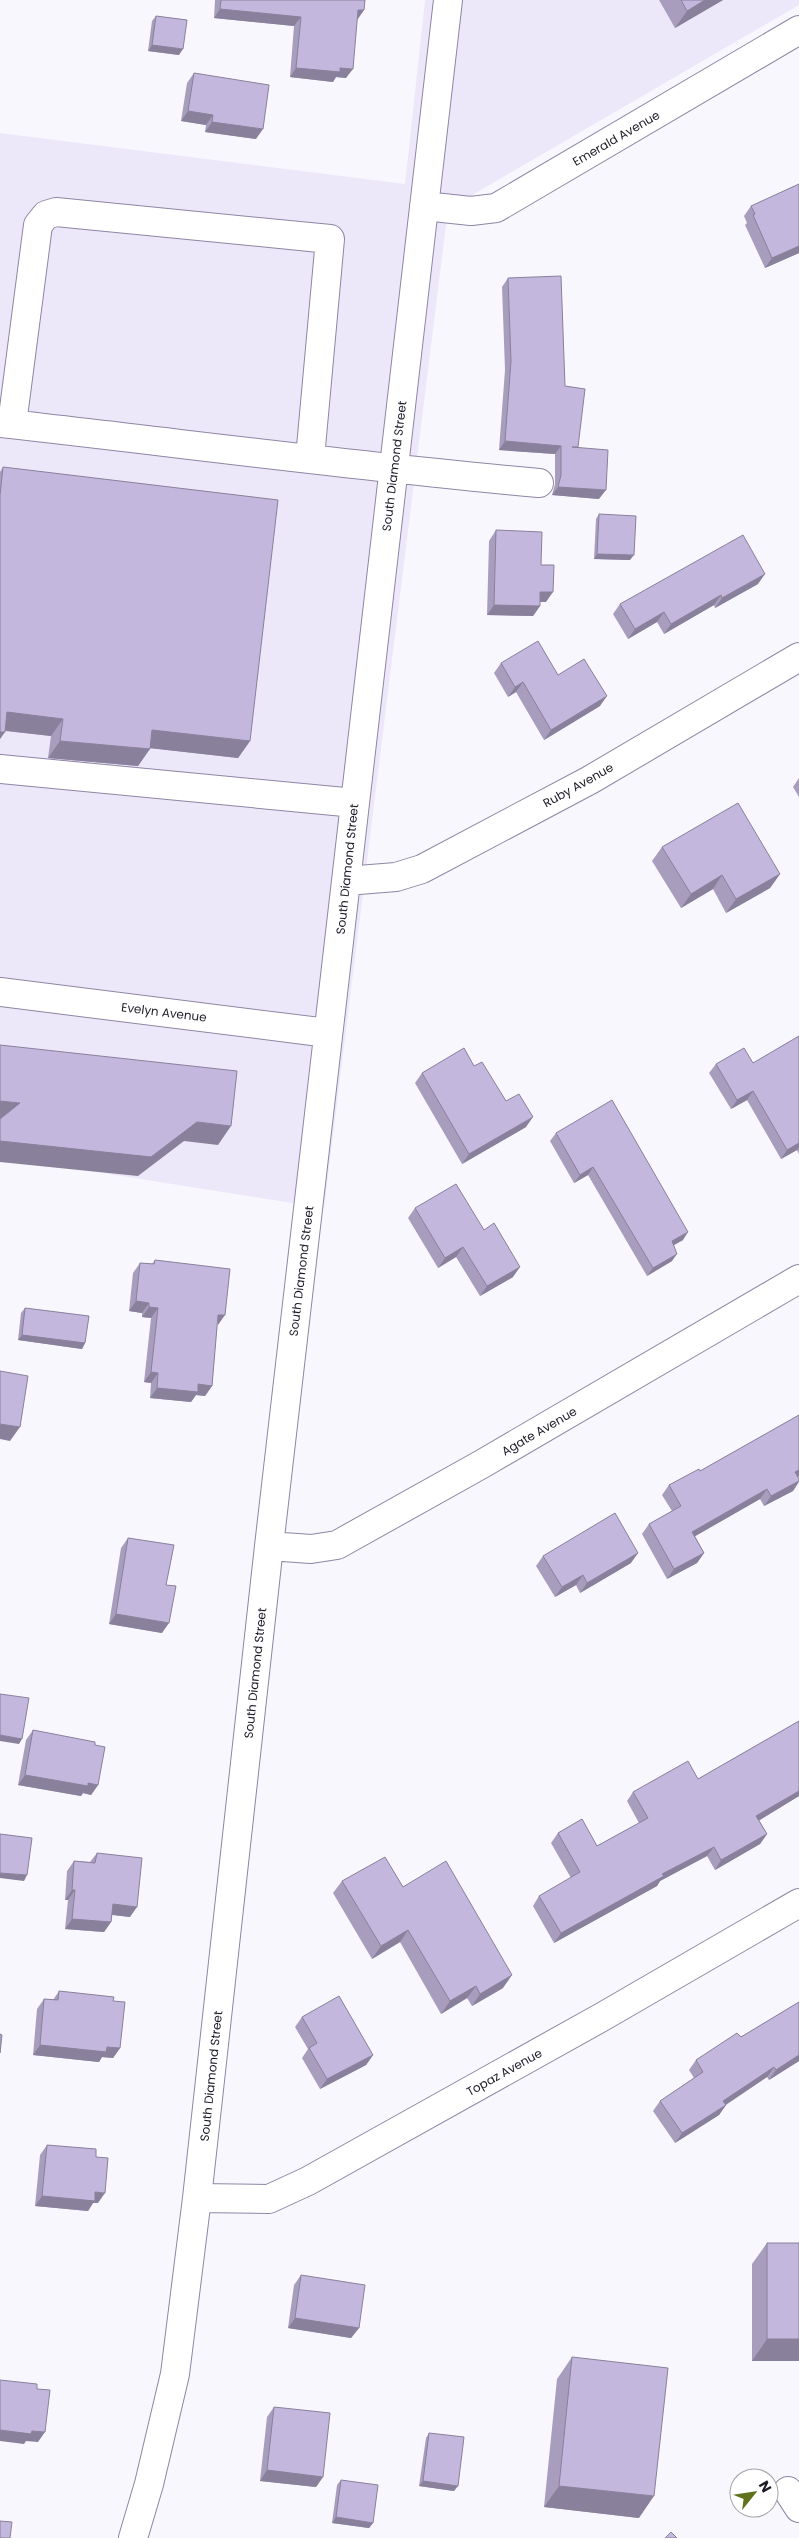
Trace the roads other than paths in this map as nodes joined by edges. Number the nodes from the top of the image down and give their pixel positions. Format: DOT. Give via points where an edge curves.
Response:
graph roads {
  1 [pos="448,0"];
  2 [pos="799,30"];
  3 [pos="424,206"];
  4 [pos="6,423"];
  5 [pos="310,458"];
  6 [pos="393,470"];
  7 [pos="539,483"];
  8 [pos="799,657"];
  9 [pos="0,769"];
  10 [pos="355,803"];
  11 [pos="346,881"];
  12 [pos="0,992"];
  13 [pos="328,1033"];
  14 [pos="799,1279"];
  15 [pos="268,1546"];
  16 [pos="799,1902"];
  17 [pos="197,2198"];
  18 [pos="133,2538"];
  1 -- 3 [label="street, South Diamond Street"];
  2 -- 3 [label="street, Emerald Avenue" via="496,208 471,210"];
  3 -- 6 [label="street, South Diamond Street"];
  4 -- 5 [label="street"];
  4 -- 5 [label="street" via="38,225 46,215 56,212 330,239"];
  5 -- 6 [label="street"];
  6 -- 7 [label="street"];
  6 -- 10 [label="street, South Diamond Street"];
  8 -- 11 [label="street, Ruby Avenue" via="590,780 422,869 396,877"];
  9 -- 10 [label="street"];
  10 -- 11 [label="street, South Diamond Street"];
  11 -- 13 [label="street, South Diamond Street"];
  12 -- 13 [label="street, Evelyn Avenue"];
  13 -- 15 [label="street, South Diamond Street"];
  14 -- 15 [label="street, Agate Avenue" via="337,1545 311,1549"];
  15 -- 17 [label="street, South Diamond Street"];
  16 -- 17 [label="street, Topaz Avenue" via="602,2017 308,2181 269,2199"];
  17 -- 18 [label="street, South Diamond Street" via="175,2374"];
}
